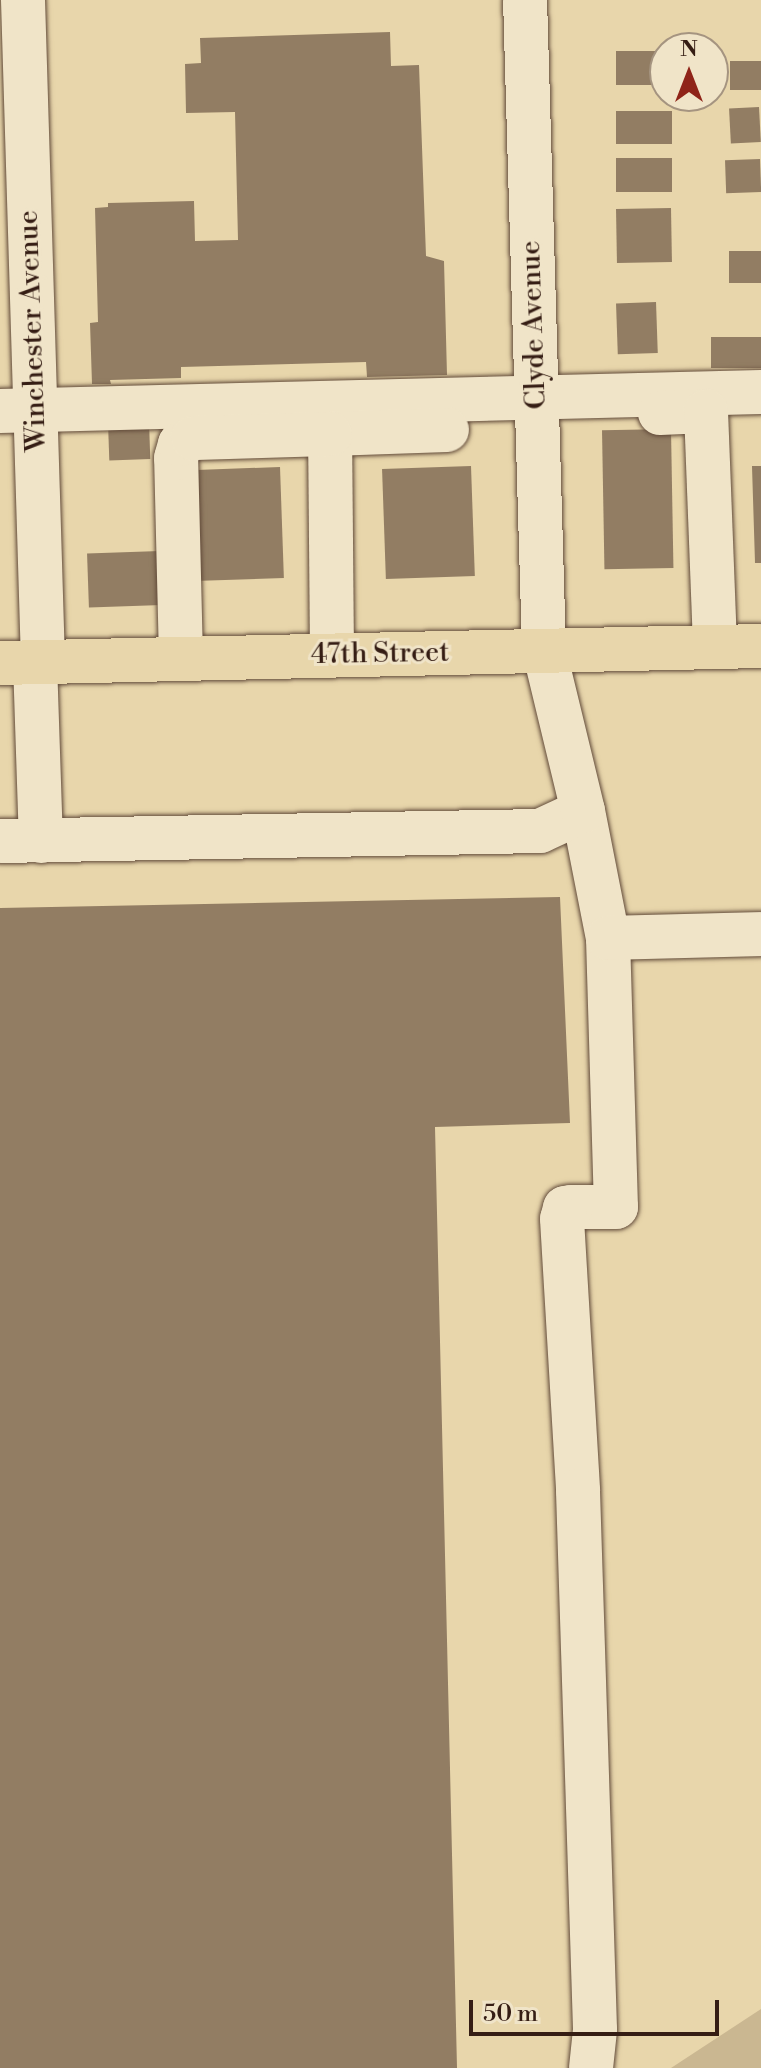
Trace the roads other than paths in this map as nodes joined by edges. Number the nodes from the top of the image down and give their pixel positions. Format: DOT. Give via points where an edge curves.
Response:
graph roads {
  1 [pos="23,0"];
  2 [pos="525,0"];
  3 [pos="761,392"];
  4 [pos="18,410"];
  5 [pos="537,414"];
  6 [pos="330,434"];
  7 [pos="761,646"];
  8 [pos="715,647"];
  9 [pos="544,650"];
  10 [pos="332,655"];
  11 [pos="181,658"];
  12 [pos="26,662"];
  13 [pos="583,811"];
  14 [pos="20,841"];
  15 [pos="761,934"];
  16 [pos="608,938"];
  17 [pos="591,2068"];
  1 -- 4 [label="street, Winchester Avenue"];
  2 -- 5 [label="street, Clyde Avenue"];
  3 -- 5 [label="street"];
  4 -- 5 [label="street"];
  4 -- 12 [label="street, Winchester Avenue"];
  5 -- 6 [label="street"];
  5 -- 8 [label="street" via="706,411"];
  5 -- 9 [label="street, Clyde Avenue"];
  6 -- 10 [label="street"];
  6 -- 11 [label="street" via="193,438 180,444 176,458"];
  7 -- 8 [label="main road, 47th Street"];
  8 -- 9 [label="main road, 47th Street"];
  9 -- 10 [label="main road, 47th Street"];
  9 -- 13 [label="street, Clyde Avenue"];
  10 -- 11 [label="main road, 47th Street"];
  11 -- 12 [label="main road, 47th Street"];
  12 -- 14 [label="street, Winchester Avenue"];
  13 -- 14 [label="street" via="540,831"];
  13 -- 16 [label="street, Clyde Avenue"];
  15 -- 16 [label="street"];
  16 -- 17 [label="street, Clyde Avenue" via="616,1207 565,1208 562,1219 578,1491 595,2030"];
}
